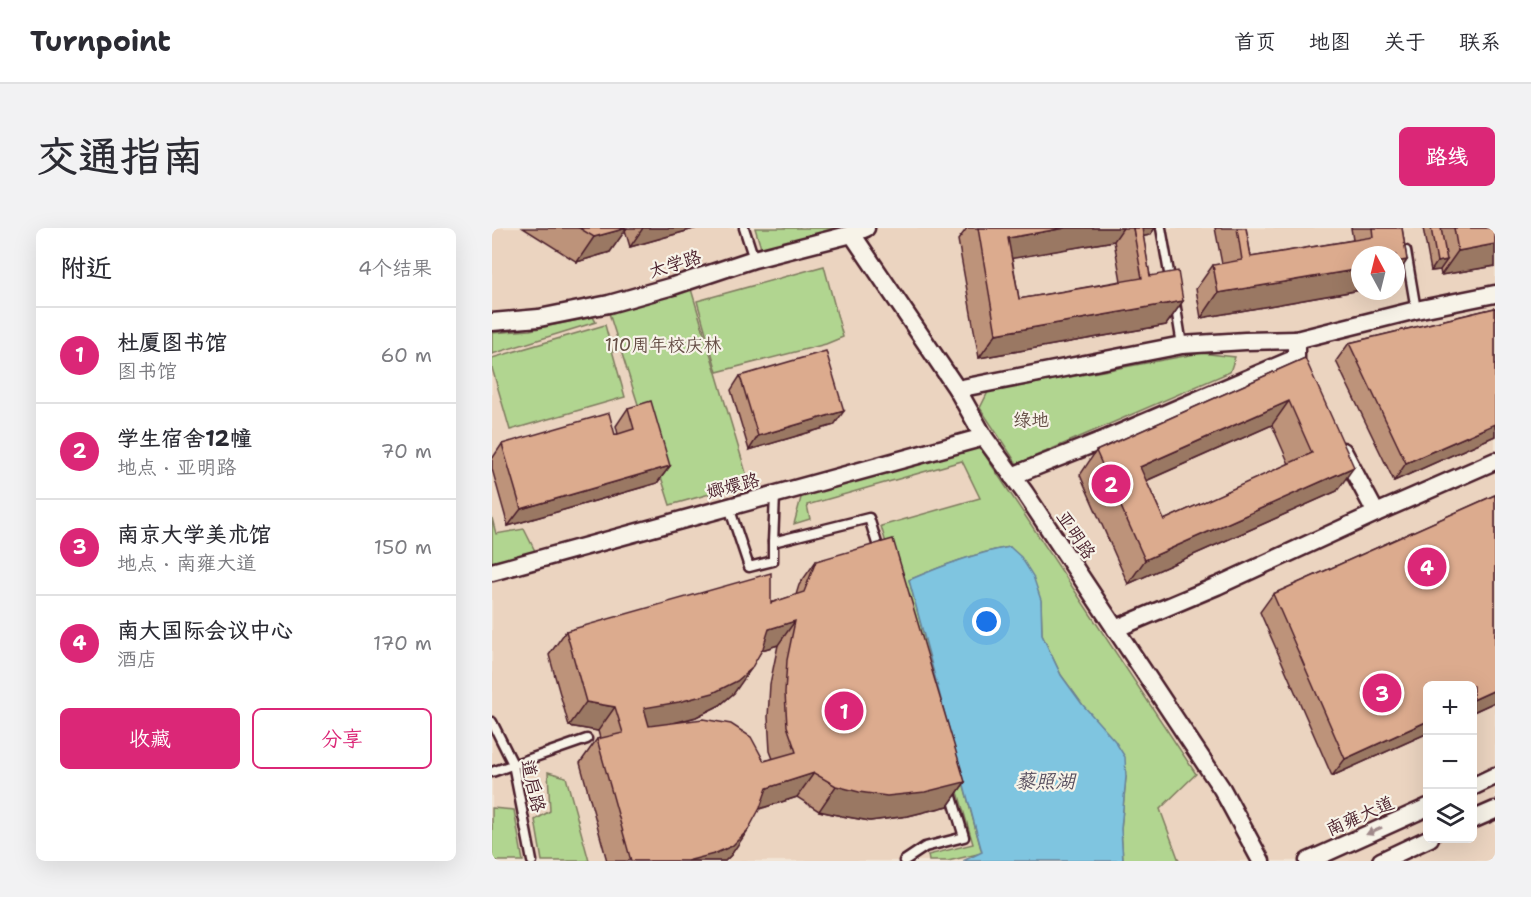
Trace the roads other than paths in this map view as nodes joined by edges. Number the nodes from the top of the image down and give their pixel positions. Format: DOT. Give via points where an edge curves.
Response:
graph roads {
  1 [pos="744,228"];
  2 [pos="1161,228"];
  3 [pos="859,231"];
  4 [pos="1404,240"];
  5 [pos="754,259"];
  6 [pos="1495,294"];
  7 [pos="1416,310"];
  8 [pos="492,322"];
  9 [pos="1296,340"];
  10 [pos="1182,345"];
  11 [pos="957,389"];
  12 [pos="984,437"];
  13 [pos="1338,440"];
  14 [pos="1495,461"];
  15 [pos="1012,476"];
  16 [pos="775,495"];
  17 [pos="729,507"];
  18 [pos="1376,513"];
  19 [pos="773,542"];
  20 [pos="882,561"];
  21 [pos="492,573"];
  22 [pos="1115,629"];
  23 [pos="492,722"];
  24 [pos="587,739"];
  25 [pos="513,764"];
  26 [pos="492,772"];
  27 [pos="1495,776"];
  28 [pos="948,784"];
  29 [pos="1477,785"];
  30 [pos="1423,809"];
  31 [pos="1495,810"];
  32 [pos="1477,818"];
  33 [pos="1423,841"];
  34 [pos="532,861"];
  35 [pos="904,861"];
  36 [pos="1260,861"];
  37 [pos="1308,861"];
  38 [pos="1381,861"];
  1 -- 5 [label="lane"];
  2 -- 10 [label="lane"];
  3 -- 5 [label="street, 太学路"];
  3 -- 11 [label="street, 亚明路"];
  4 -- 7 [label="lane"];
  5 -- 8 [label="street, 太学路" via="609,304 539,318"];
  6 -- 7 [label="street"];
  7 -- 9 [label="street"];
  9 -- 10 [label="street"];
  9 -- 15 [label="street" via="1299,363"];
  10 -- 11 [label="street"];
  11 -- 12 [label="street, 亚明路"];
  12 -- 15 [label="street, 亚明路"];
  12 -- 16 [label="street, 嫏嬛路"];
  13 -- 18 [label="street"];
  14 -- 18 [label="street"];
  15 -- 22 [label="street, 亚明路"];
  16 -- 17 [label="street, 嫏嬛路"];
  16 -- 19 [label="lane"];
  17 -- 19 [label="lane" via="749,567 773,561"];
  17 -- 21 [label="street, 嫏嬛路"];
  18 -- 22 [label="street"];
  19 -- 20 [label="lane" via="869,518"];
  22 -- 36 [label="street, 亚明路" via="1222,789"];
  23 -- 25 [label="lane, 道启路"];
  24 -- 25 [label="lane"];
  25 -- 26 [label="lane"];
  25 -- 34 [label="lane, 道启路"];
  27 -- 29 [label="street"];
  28 -- 35 [label="lane" via="963,837 925,847"];
  30 -- 37 [label="street, 南雍大道, one-way"];
  31 -- 32 [label="street"];
  33 -- 38 [label="street"];
}
